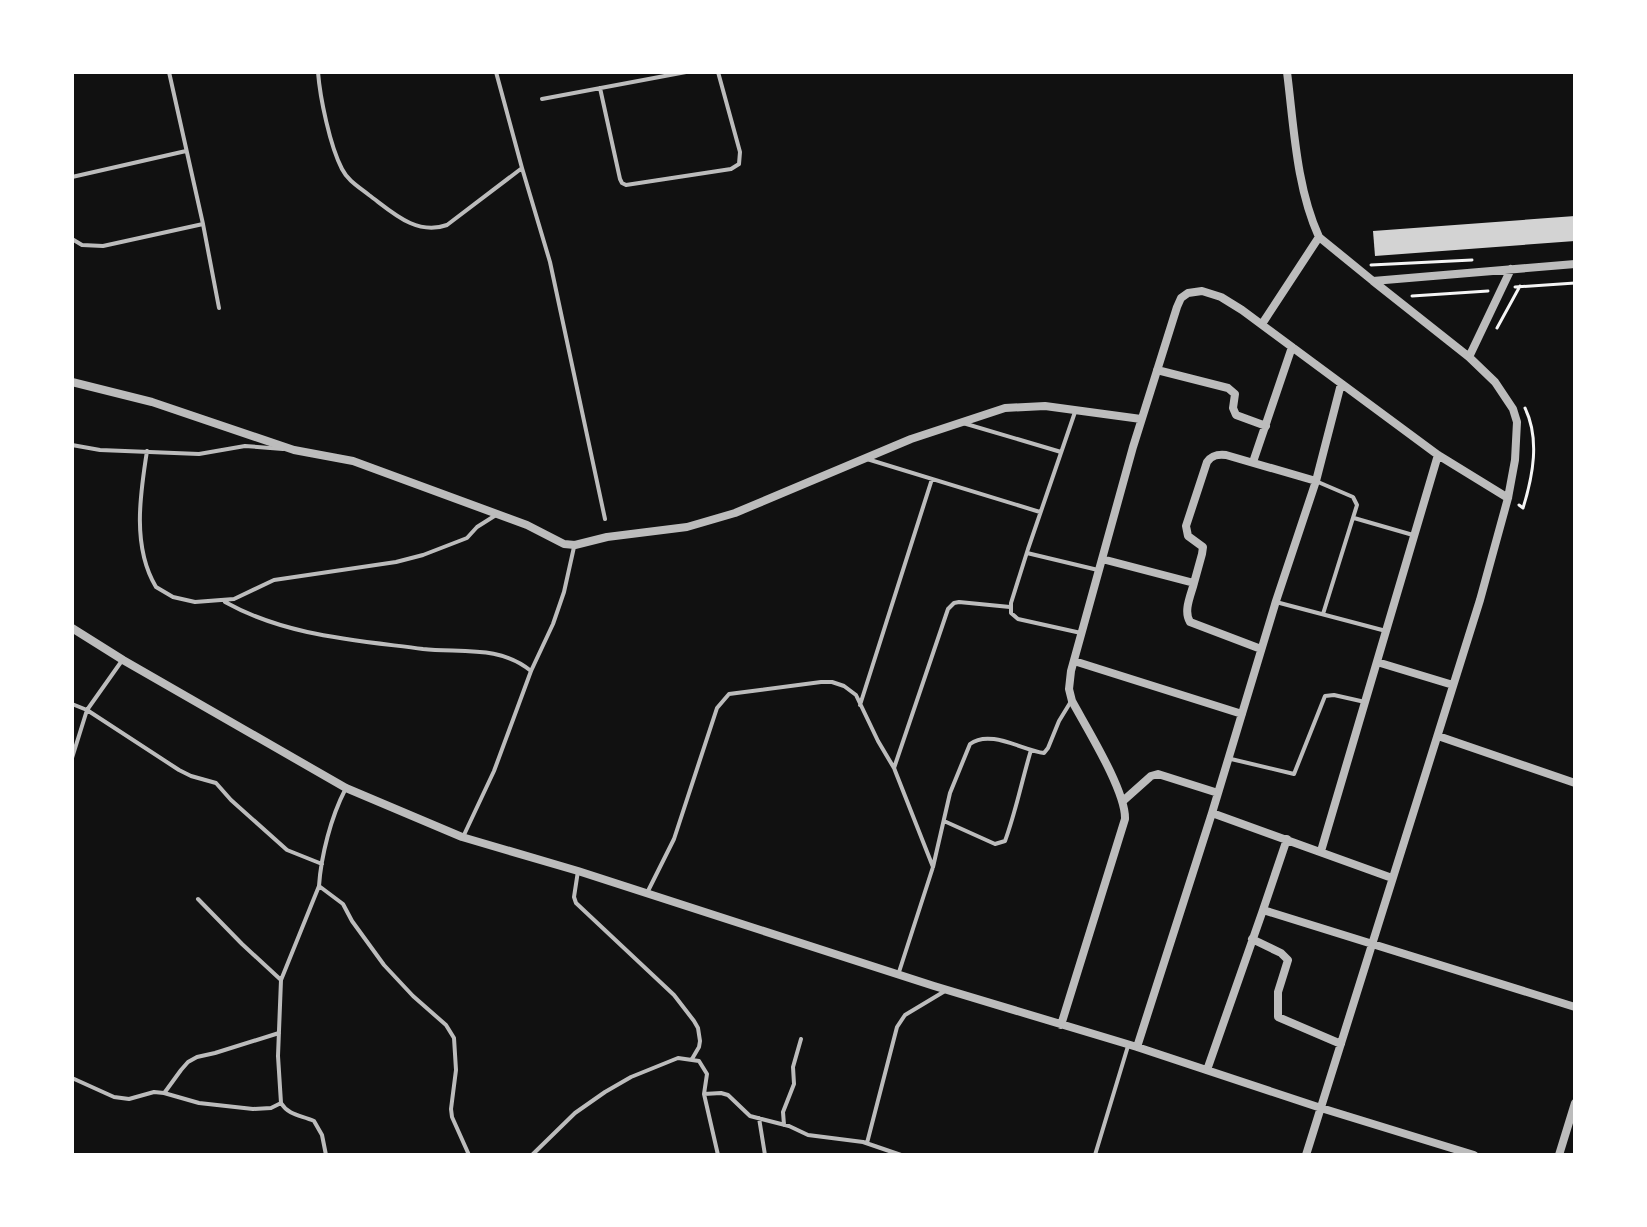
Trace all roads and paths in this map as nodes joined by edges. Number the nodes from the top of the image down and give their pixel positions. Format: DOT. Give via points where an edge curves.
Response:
graph roads {
  1 [pos="169,72"];
  2 [pos="318,72"];
  3 [pos="496,72"];
  4 [pos="686,72"];
  5 [pos="718,72"];
  6 [pos="1287,72"];
  7 [pos="600,88"];
  8 [pos="542,99"];
  9 [pos="186,151"];
  10 [pos="522,168"];
  11 [pos="72,177"];
  12 [pos="203,224"];
  13 [pos="1319,237"];
  14 [pos="72,239"];
  15 [pos="1470,260"];
  16 [pos="1575,264"];
  17 [pos="1354,266"];
  18 [pos="1511,269"];
  19 [pos="1373,281"];
  20 [pos="1575,283"];
  21 [pos="1502,289"];
  22 [pos="1411,300"];
  23 [pos="219,308"];
  24 [pos="1262,324"];
  25 [pos="1292,347"];
  26 [pos="1469,357"];
  27 [pos="1157,370"];
  28 [pos="72,382"];
  29 [pos="1341,384"];
  30 [pos="1075,411"];
  31 [pos="1141,419"];
  32 [pos="962,423"];
  33 [pos="1266,426"];
  34 [pos="72,445"];
  35 [pos="294,450"];
  36 [pos="147,451"];
  37 [pos="1061,452"];
  38 [pos="1438,455"];
  39 [pos="864,458"];
  40 [pos="1253,462"];
  41 [pos="932,479"];
  42 [pos="1316,481"];
  43 [pos="1508,498"];
  44 [pos="1040,512"];
  45 [pos="496,515"];
  46 [pos="1354,518"];
  47 [pos="605,519"];
  48 [pos="1414,535"];
  49 [pos="575,545"];
  50 [pos="1027,553"];
  51 [pos="1102,559"];
  52 [pos="1099,570"];
  53 [pos="1194,583"];
  54 [pos="224,601"];
  55 [pos="1276,601"];
  56 [pos="1011,607"];
  57 [pos="1323,614"];
  58 [pos="72,628"];
  59 [pos="1386,631"];
  60 [pos="1081,633"];
  61 [pos="1261,649"];
  62 [pos="123,660"];
  63 [pos="1074,661"];
  64 [pos="1377,662"];
  65 [pos="531,671"];
  66 [pos="1453,685"];
  67 [pos="1072,701"];
  68 [pos="1365,702"];
  69 [pos="72,704"];
  70 [pos="860,705"];
  71 [pos="87,710"];
  72 [pos="1242,714"];
  73 [pos="1438,736"];
  74 [pos="1031,750"];
  75 [pos="72,758"];
  76 [pos="1228,758"];
  77 [pos="894,768"];
  78 [pos="1575,783"];
  79 [pos="346,788"];
  80 [pos="1218,793"];
  81 [pos="1123,801"];
  82 [pos="1212,813"];
  83 [pos="944,821"];
  84 [pos="462,837"];
  85 [pos="1287,839"];
  86 [pos="1321,851"];
  87 [pos="322,864"];
  88 [pos="933,867"];
  89 [pos="578,871"];
  90 [pos="1392,878"];
  91 [pos="319,886"];
  92 [pos="647,894"];
  93 [pos="198,899"];
  94 [pos="1263,910"];
  95 [pos="1252,939"];
  96 [pos="1372,944"];
  97 [pos="898,975"];
  98 [pos="281,980"];
  99 [pos="947,990"];
  100 [pos="1575,1007"];
  101 [pos="1061,1025"];
  102 [pos="279,1033"];
  103 [pos="801,1039"];
  104 [pos="1341,1044"];
  105 [pos="1132,1046"];
  106 [pos="692,1059"];
  107 [pos="1207,1070"];
  108 [pos="72,1078"];
  109 [pos="164,1093"];
  110 [pos="704,1094"];
  111 [pos="281,1103"];
  112 [pos="1575,1105"];
  113 [pos="1321,1108"];
  114 [pos="759,1118"];
  115 [pos="784,1125"];
  116 [pos="867,1143"];
  117 [pos="326,1155"];
  118 [pos="469,1155"];
  119 [pos="532,1155"];
  120 [pos="718,1155"];
  121 [pos="765,1155"];
  122 [pos="901,1155"];
  123 [pos="1095,1155"];
  124 [pos="1306,1155"];
  125 [pos="1474,1155"];
  126 [pos="1559,1155"];
  1 -- 9 [label="lane"];
  2 -- 10 [label="lane" via="341,168 355,185 405,221 427,228 447,225"];
  3 -- 10 [label="lane"];
  4 -- 7 [label="lane"];
  5 -- 7 [label="lane" via="739,164 626,185 620,179"];
  6 -- 13 [label="street" via="1303,191"];
  7 -- 8 [label="lane"];
  9 -- 11 [label="lane"];
  9 -- 12 [label="lane"];
  10 -- 47 [label="lane" via="550,262"];
  12 -- 14 [label="lane" via="103,246"];
  12 -- 23 [label="lane"];
  13 -- 17 [label="street"];
  13 -- 24 [label="street"];
  15 -- 17 [label="path"];
  16 -- 18 [label="street"];
  17 -- 19 [label="street"];
  18 -- 19 [label="street"];
  18 -- 21 [label="street"];
  19 -- 26 [label="street"];
  20 -- 21 [label="path"];
  21 -- 22 [label="path"];
  21 -- 26 [label="street"];
  24 -- 25 [label="street"];
  24 -- 27 [label="street" via="1221,297 1188,293 1177,307"];
  25 -- 29 [label="street"];
  25 -- 33 [label="street"];
  26 -- 43 [label="street" via="1495,382 1517,422"];
  27 -- 31 [label="street"];
  27 -- 33 [label="street" via="1228,388 1235,394 1236,415"];
  28 -- 35 [label="street" via="152,402"];
  29 -- 38 [label="street"];
  29 -- 42 [label="street"];
  30 -- 31 [label="street"];
  30 -- 32 [label="street" via="1005,408"];
  30 -- 37 [label="lane"];
  31 -- 51 [label="street"];
  32 -- 37 [label="lane"];
  32 -- 39 [label="street"];
  33 -- 40 [label="street"];
  34 -- 36 [label="lane"];
  35 -- 36 [label="lane" via="245,446 199,454"];
  35 -- 45 [label="street" via="353,461"];
  36 -- 54 [label="lane" via="141,545 153,583 173,597"];
  37 -- 44 [label="lane"];
  38 -- 43 [label="street"];
  38 -- 48 [label="street"];
  39 -- 41 [label="lane"];
  39 -- 49 [label="street" via="735,513 687,527"];
  40 -- 42 [label="street"];
  40 -- 53 [label="street" via="1221,454 1207,462 1186,526 1188,536 1203,547"];
  41 -- 44 [label="lane"];
  41 -- 70 [label="lane"];
  42 -- 46 [label="lane" via="1353,497"];
  42 -- 55 [label="street"];
  43 -- 66 [label="street"];
  44 -- 50 [label="lane"];
  45 -- 49 [label="street"];
  45 -- 54 [label="lane" via="467,538 423,555 274,580"];
  46 -- 48 [label="lane"];
  46 -- 57 [label="lane"];
  48 -- 59 [label="street"];
  49 -- 65 [label="lane" via="558,609"];
  50 -- 52 [label="lane"];
  50 -- 56 [label="lane"];
  51 -- 52 [label="street"];
  51 -- 53 [label="street"];
  52 -- 60 [label="street"];
  53 -- 61 [label="street" via="1186,613 1190,622"];
  54 -- 65 [label="lane" via="256,618 311,634 496,654"];
  55 -- 57 [label="lane"];
  55 -- 61 [label="street"];
  56 -- 60 [label="lane" via="1018,619"];
  56 -- 77 [label="lane" via="959,602 948,609"];
  57 -- 59 [label="lane"];
  58 -- 62 [label="street"];
  59 -- 64 [label="street"];
  60 -- 63 [label="street"];
  61 -- 72 [label="street"];
  62 -- 71 [label="lane"];
  62 -- 79 [label="street"];
  63 -- 67 [label="street"];
  63 -- 72 [label="street"];
  64 -- 66 [label="street"];
  64 -- 68 [label="street"];
  65 -- 84 [label="lane" via="494,771"];
  66 -- 73 [label="street"];
  67 -- 74 [label="lane" via="1047,751"];
  67 -- 81 [label="street"];
  68 -- 76 [label="lane" via="1325,696 1294,774"];
  68 -- 86 [label="street"];
  69 -- 71 [label="lane"];
  70 -- 77 [label="lane"];
  70 -- 92 [label="lane" via="850,689 832,682 729,694 717,708 674,839"];
  71 -- 75 [label="lane"];
  71 -- 87 [label="lane" via="179,770 216,783 287,850"];
  72 -- 76 [label="street"];
  73 -- 78 [label="street"];
  73 -- 90 [label="street"];
  74 -- 83 [label="lane" via="998,740 973,740"];
  74 -- 83 [label="lane" via="1005,841 995,844"];
  76 -- 80 [label="street"];
  77 -- 88 [label="lane"];
  79 -- 84 [label="street"];
  79 -- 87 [label="lane"];
  80 -- 81 [label="street" via="1158,774"];
  80 -- 82 [label="street"];
  81 -- 101 [label="street" via="1123,831"];
  82 -- 85 [label="street"];
  82 -- 105 [label="street"];
  83 -- 88 [label="lane"];
  84 -- 89 [label="street"];
  85 -- 86 [label="street"];
  85 -- 94 [label="street"];
  86 -- 90 [label="street"];
  87 -- 91 [label="lane"];
  88 -- 97 [label="lane"];
  89 -- 92 [label="street"];
  89 -- 106 [label="lane" via="576,903 674,995 698,1028 699,1047"];
  90 -- 96 [label="street"];
  91 -- 98 [label="lane"];
  91 -- 118 [label="lane" via="343,904 395,979 454,1038 452,1117"];
  92 -- 97 [label="street"];
  93 -- 98 [label="lane"];
  94 -- 95 [label="street"];
  94 -- 96 [label="street"];
  95 -- 104 [label="street" via="1288,960 1278,992 1278,1017"];
  95 -- 107 [label="street"];
  96 -- 100 [label="street"];
  96 -- 104 [label="street"];
  97 -- 99 [label="street"];
  98 -- 102 [label="lane"];
  99 -- 101 [label="street"];
  99 -- 116 [label="lane" via="905,1015 897,1027"];
  101 -- 105 [label="street"];
  102 -- 109 [label="lane" via="197,1057"];
  102 -- 111 [label="lane"];
  103 -- 115 [label="lane"];
  104 -- 113 [label="street"];
  105 -- 107 [label="street"];
  105 -- 123 [label="lane"];
  106 -- 110 [label="lane" via="707,1074"];
  106 -- 119 [label="lane" via="660,1064 605,1092"];
  107 -- 113 [label="street"];
  108 -- 109 [label="lane" via="114,1097"];
  109 -- 111 [label="lane" via="253,1109"];
  110 -- 114 [label="lane" via="728,1095"];
  110 -- 120 [label="lane"];
  111 -- 117 [label="lane" via="287,1111 314,1121"];
  112 -- 126 [label="street"];
  113 -- 124 [label="street"];
  113 -- 125 [label="street"];
  114 -- 115 [label="lane"];
  114 -- 121 [label="lane"];
  115 -- 116 [label="lane" via="808,1135"];
  116 -- 122 [label="lane"];
}
